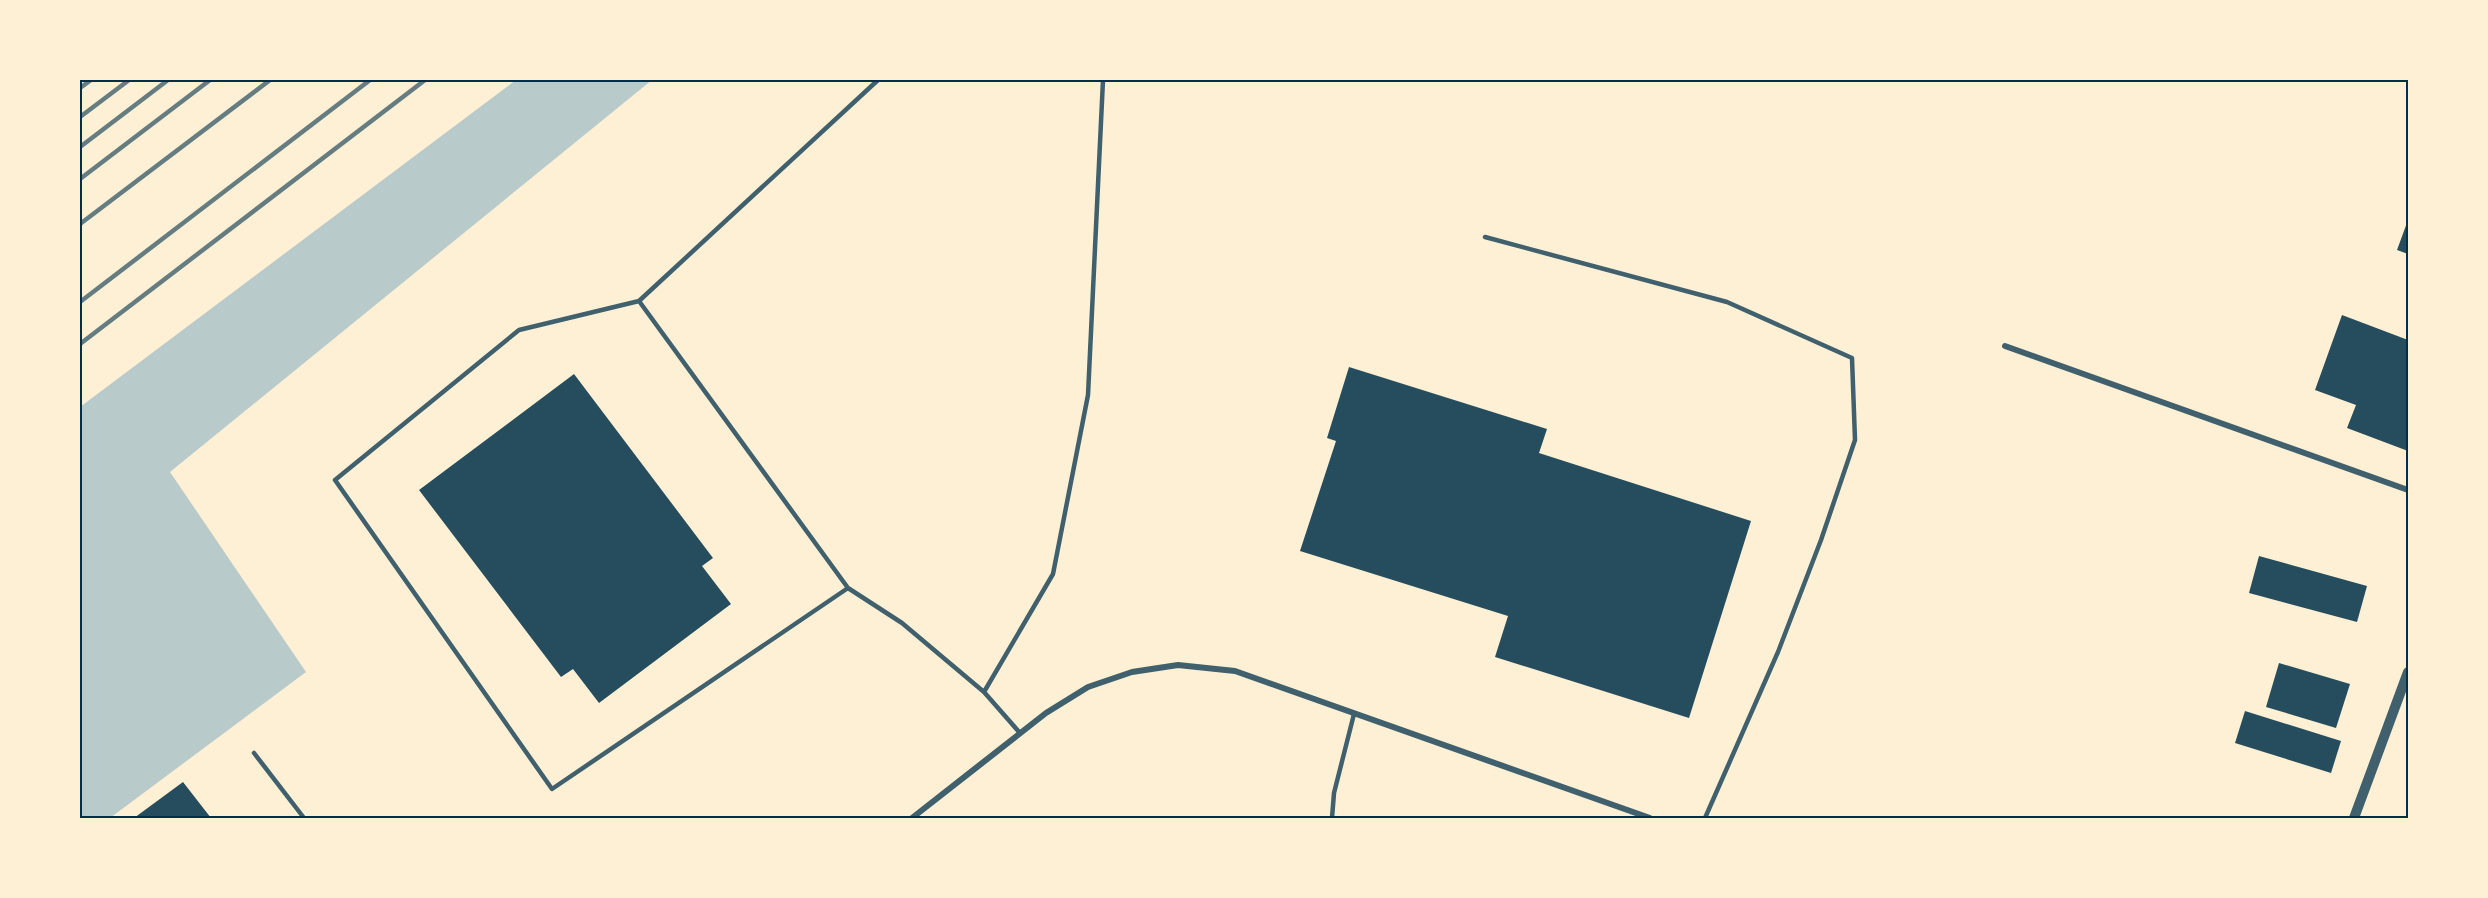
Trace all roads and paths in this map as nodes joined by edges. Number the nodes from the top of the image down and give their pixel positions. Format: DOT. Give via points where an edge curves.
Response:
graph roads {
  1 [pos="878,80"];
  2 [pos="1103,80"];
  3 [pos="1485,237"];
  4 [pos="639,301"];
  5 [pos="2005,346"];
  6 [pos="2409,490"];
  7 [pos="848,588"];
  8 [pos="2409,672"];
  9 [pos="984,692"];
  10 [pos="1354,714"];
  11 [pos="1020,733"];
  12 [pos="254,753"];
  13 [pos="304,819"];
  14 [pos="912,819"];
  15 [pos="1332,819"];
  16 [pos="1650,819"];
  17 [pos="1704,819"];
  18 [pos="2354,819"];
  1 -- 4 [label="lane"];
  2 -- 9 [label="lane" via="1088,395 1053,574"];
  3 -- 17 [label="lane" via="1727,302 1852,358 1855,440 1778,652"];
  4 -- 7 [label="lane"];
  4 -- 7 [label="lane" via="519,330 335,480 552,789"];
  5 -- 6 [label="street"];
  7 -- 9 [label="lane" via="902,623"];
  8 -- 18 [label="street"];
  9 -- 11 [label="lane"];
  10 -- 11 [label="street" via="1235,671 1178,665 1132,672 1088,687"];
  10 -- 15 [label="lane" via="1334,793"];
  10 -- 16 [label="street"];
  11 -- 14 [label="street"];
  12 -- 13 [label="lane"];
}
